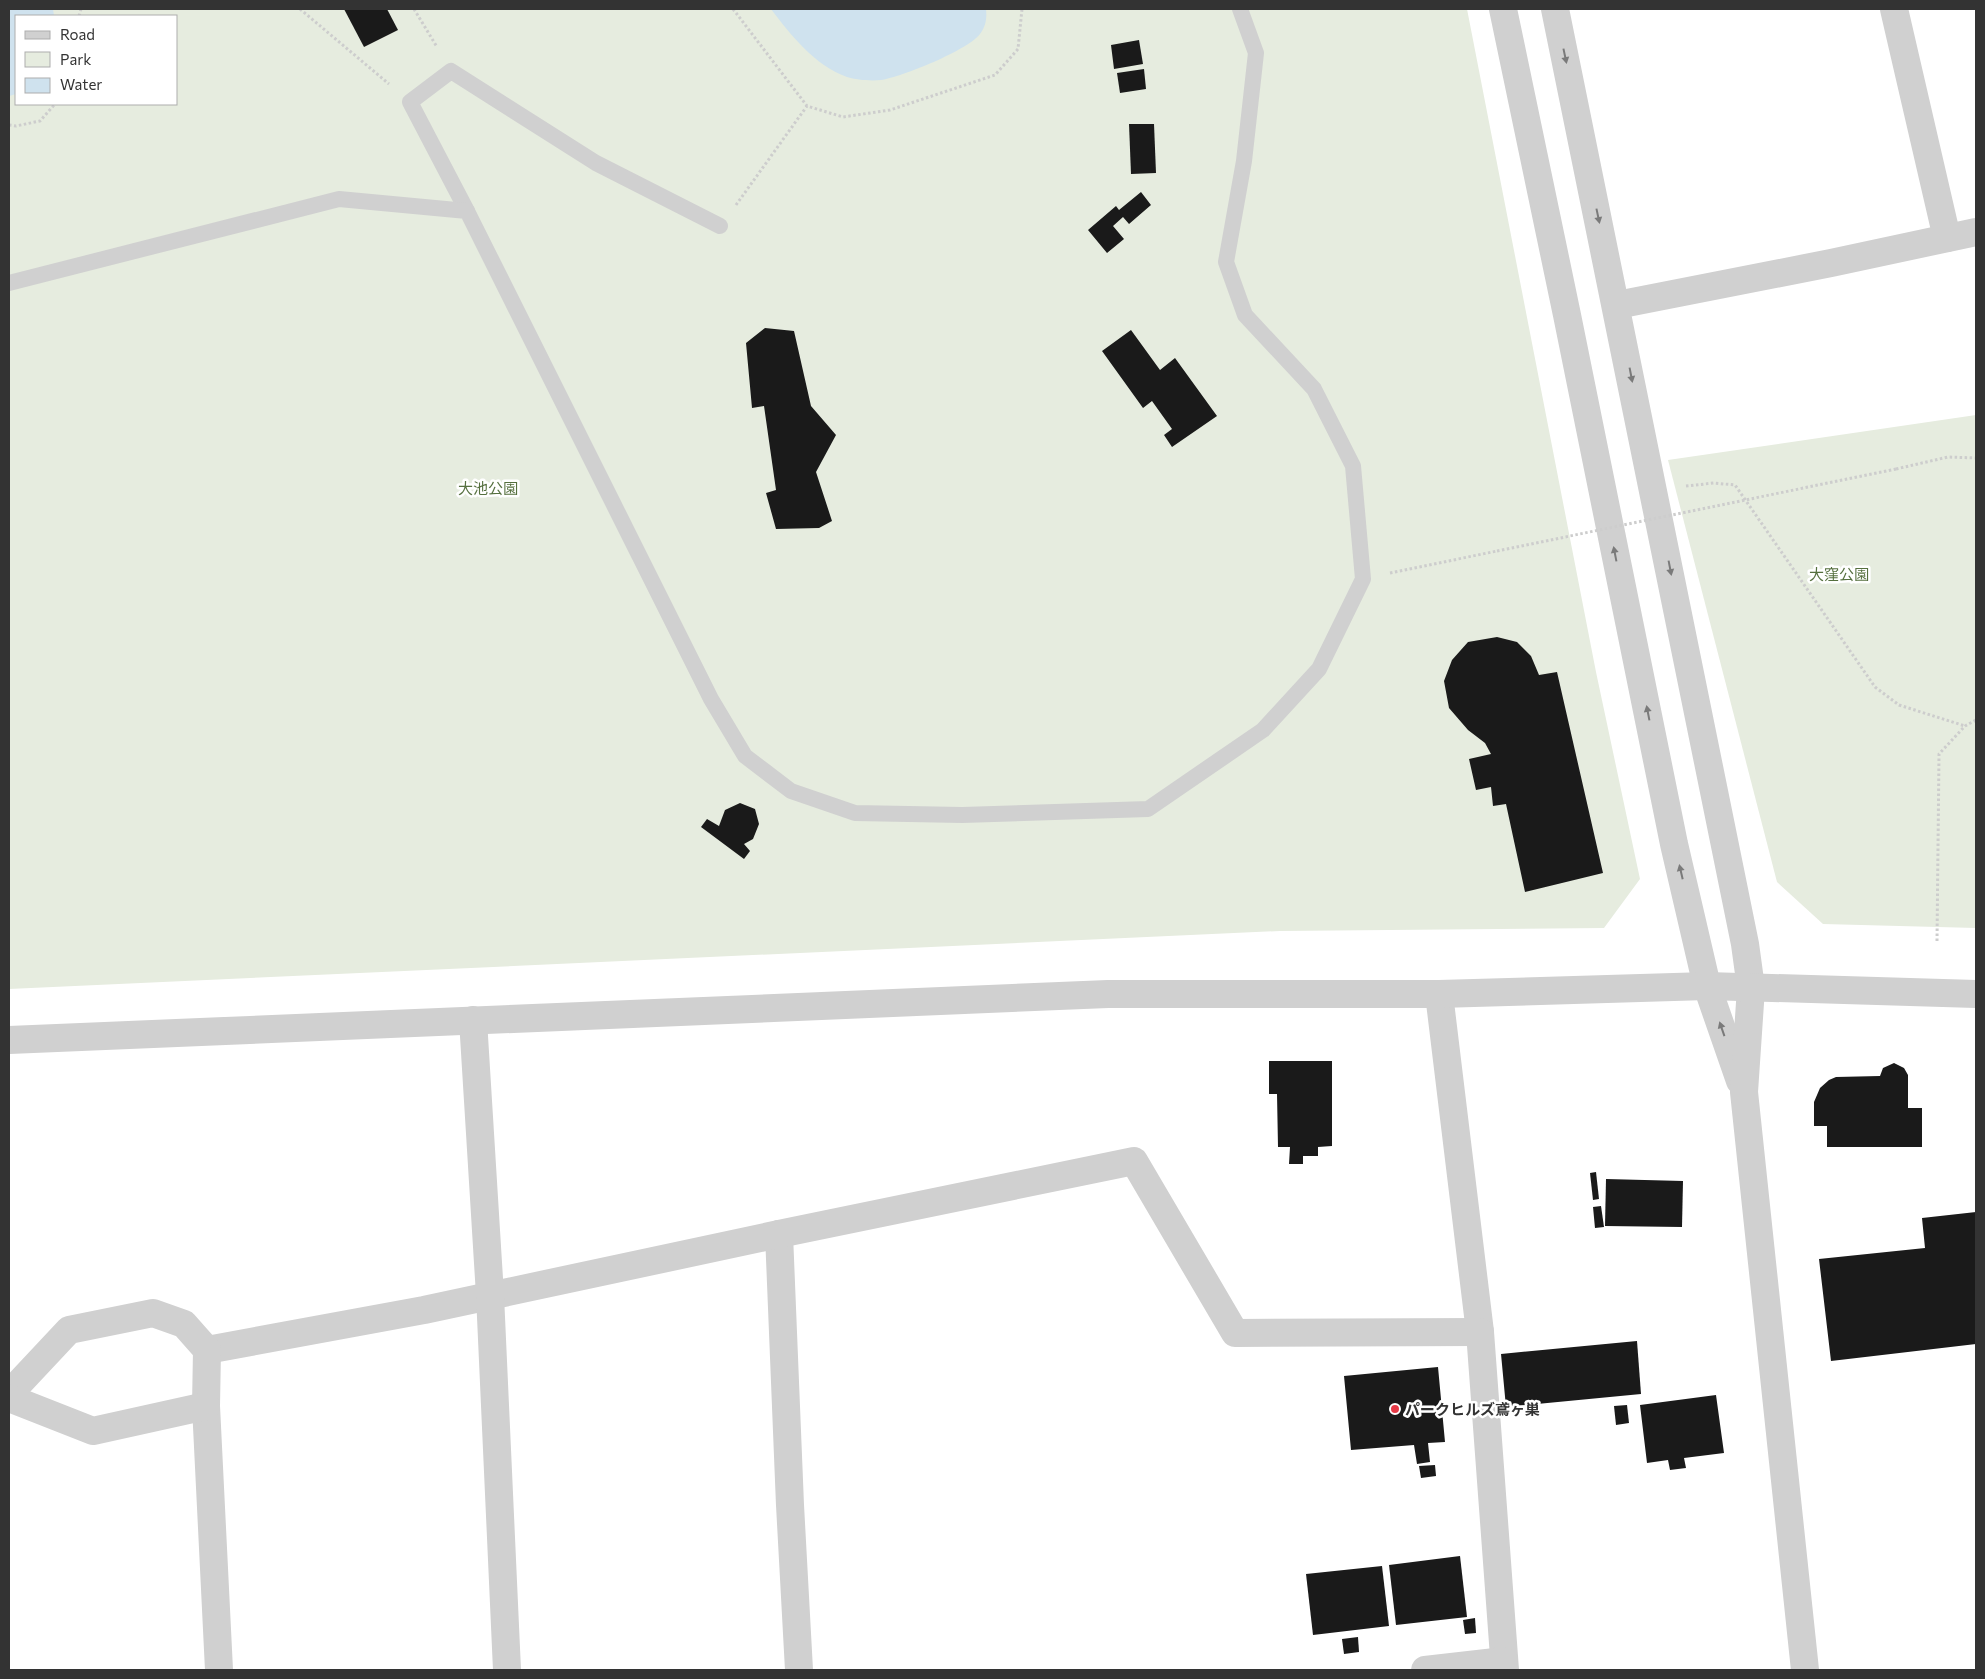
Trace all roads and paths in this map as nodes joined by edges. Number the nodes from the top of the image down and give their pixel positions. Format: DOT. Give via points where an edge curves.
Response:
graph roads {
  1 [pos="300,9"];
  2 [pos="414,9"];
  3 [pos="733,9"];
  4 [pos="1022,9"];
  5 [pos="1240,9"];
  6 [pos="1503,9"];
  7 [pos="1556,9"];
  8 [pos="1894,9"];
  9 [pos="451,71"];
  10 [pos="410,102"];
  11 [pos="54,105"];
  12 [pos="807,106"];
  13 [pos="9,125"];
  14 [pos="467,211"];
  15 [pos="720,226"];
  16 [pos="1976,232"];
  17 [pos="1947,238"];
  18 [pos="9,283"];
  19 [pos="1617,306"];
  20 [pos="1976,458"];
  21 [pos="1678,487"];
  22 [pos="1363,579"];
  23 [pos="1976,720"];
  24 [pos="1965,726"];
  25 [pos="1937,941"];
  26 [pos="1707,986"];
  27 [pos="1751,988"];
  28 [pos="1439,994"];
  29 [pos="1976,994"];
  30 [pos="473,1020"];
  31 [pos="9,1040"];
  32 [pos="1744,1092"];
  33 [pos="779,1234"];
  34 [pos="490,1295"];
  35 [pos="1480,1332"];
  36 [pos="207,1350"];
  37 [pos="9,1394"];
  38 [pos="9,1398"];
  39 [pos="206,1406"];
  40 [pos="1504,1666"];
  41 [pos="219,1670"];
  42 [pos="507,1670"];
  43 [pos="799,1670"];
  44 [pos="1425,1670"];
  45 [pos="1805,1670"];
  1 -- 10 [label="path"];
  2 -- 9 [label="path"];
  3 -- 12 [label="path"];
  4 -- 12 [label="path" via="1018,49 995,74 890,110 843,117"];
  5 -- 22 [label="lane" via="1256,53 1244,161 1226,262 1245,315 1314,389 1353,466"];
  26 -- 6 [label="street, one-way" via="1674,844"];
  7 -- 19 [label="street, one-way"];
  8 -- 17 [label="street"];
  9 -- 10 [label="lane"];
  9 -- 15 [label="lane" via="596,163"];
  10 -- 14 [label="lane"];
  11 -- 13 [label="path" via="40,121"];
  12 -- 15 [label="path"];
  14 -- 18 [label="lane" via="339,199"];
  14 -- 22 [label="lane" via="712,699 745,756 791,791 855,813 962,815 1148,810 1263,730 1319,669"];
  16 -- 17 [label="street"];
  17 -- 19 [label="street"];
  19 -- 27 [label="street, one-way" via="1746,944"];
  20 -- 22 [label="path, bridge" via="1948,457"];
  21 -- 24 [label="path" via="1714,483 1735,485 1875,687 1899,705"];
  23 -- 24 [label="path"];
  24 -- 25 [label="path" via="1939,754"];
  26 -- 27 [label="street"];
  26 -- 28 [label="street"];
  32 -- 26 [label="street, one-way"];
  27 -- 29 [label="street"];
  27 -- 32 [label="street"];
  28 -- 30 [label="street" via="1108,994"];
  28 -- 35 [label="street"];
  30 -- 31 [label="street"];
  30 -- 34 [label="street"];
  32 -- 45 [label="street"];
  33 -- 34 [label="street"];
  33 -- 35 [label="street" via="1134,1161 1235,1333"];
  33 -- 43 [label="street"];
  34 -- 36 [label="street"];
  34 -- 42 [label="street"];
  35 -- 40 [label="street"];
  36 -- 37 [label="street" via="184,1324 153,1313 69,1330"];
  36 -- 39 [label="street"];
  38 -- 39 [label="street" via="94,1431"];
  39 -- 41 [label="street"];
  40 -- 44 [label="street"];
}
